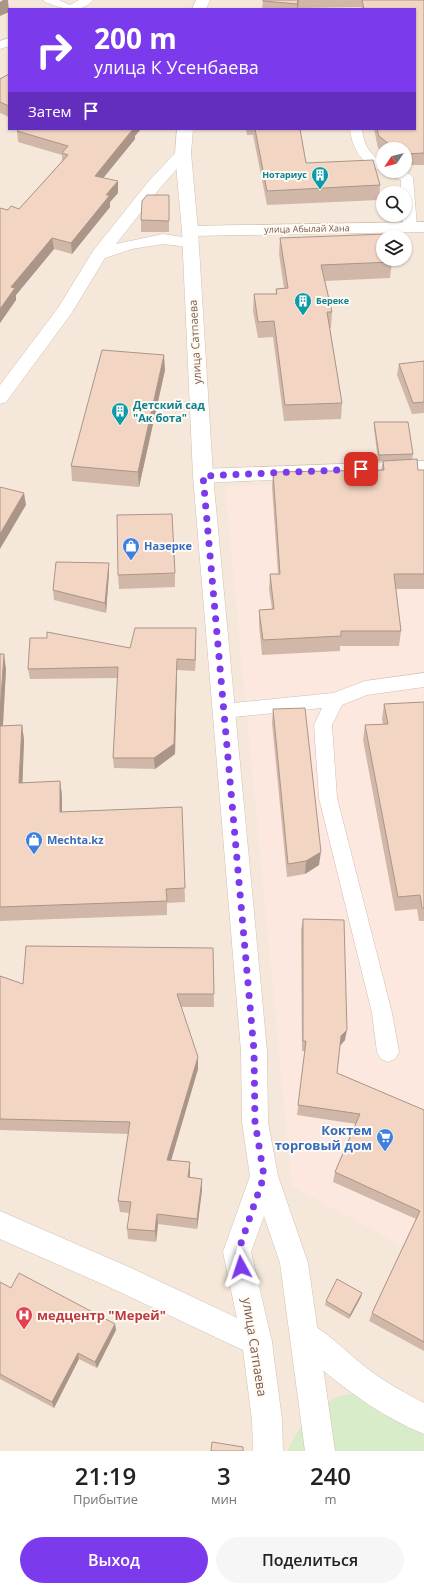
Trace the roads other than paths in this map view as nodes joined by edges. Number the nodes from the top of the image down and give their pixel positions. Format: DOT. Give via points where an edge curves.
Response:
graph roads {
  1 [pos="49,0"];
  2 [pos="87,0"];
  3 [pos="68,8"];
  4 [pos="72,8"];
  5 [pos="185,130"];
  6 [pos="356,130"];
  7 [pos="184,153"];
  8 [pos="376,163"];
  9 [pos="407,178"];
  10 [pos="417,227"];
  11 [pos="190,236"];
  12 [pos="99,255"];
  13 [pos="0,398"];
  14 [pos="424,467"];
  15 [pos="203,476"];
  16 [pos="424,680"];
  17 [pos="335,700"];
  18 [pos="224,711"];
  19 [pos="388,1052"];
  20 [pos="264,1176"];
  21 [pos="0,1225"];
  22 [pos="305,1336"];
  23 [pos="257,1342"];
  24 [pos="424,1419"];
  25 [pos="268,1451"];
  26 [pos="320,1451"];
  1 -- 3 [label="lane"];
  2 -- 4 [label="lane"];
  5 -- 7 [label="street, улица Сатпаева"];
  6 -- 8 [label="lane" via="357,139 368,159"];
  7 -- 11 [label="street, улица Сатпаева"];
  7 -- 12 [label="street" via="154,185"];
  9 -- 10 [label="lane"];
  10 -- 11 [label="street, улица Абылай Хана"];
  11 -- 12 [label="street, улица Абылай Хана" via="129,245"];
  11 -- 15 [label="street, улица Сатпаева"];
  12 -- 13 [label="street" via="65,310"];
  14 -- 15 [label="street"];
  15 -- 18 [label="street, улица Сатпаева"];
  16 -- 17 [label="lane" via="365,688"];
  17 -- 18 [label="lane"];
  17 -- 19 [label="lane" via="323,725 328,798 382,1013"];
  18 -- 20 [label="street, улица Сатпаева" via="254,1051 255,1122"];
  20 -- 22 [label="street, улица Сатпаева" via="294,1263"];
  20 -- 23 [label="street, улица Сатпаева" via="238,1252"];
  21 -- 23 [label="street"];
  22 -- 24 [label="street" via="354,1376 392,1402"];
  22 -- 26 [label="street, улица Сатпаева"];
  23 -- 25 [label="street, улица Сатпаева" via="267,1420"];
}
